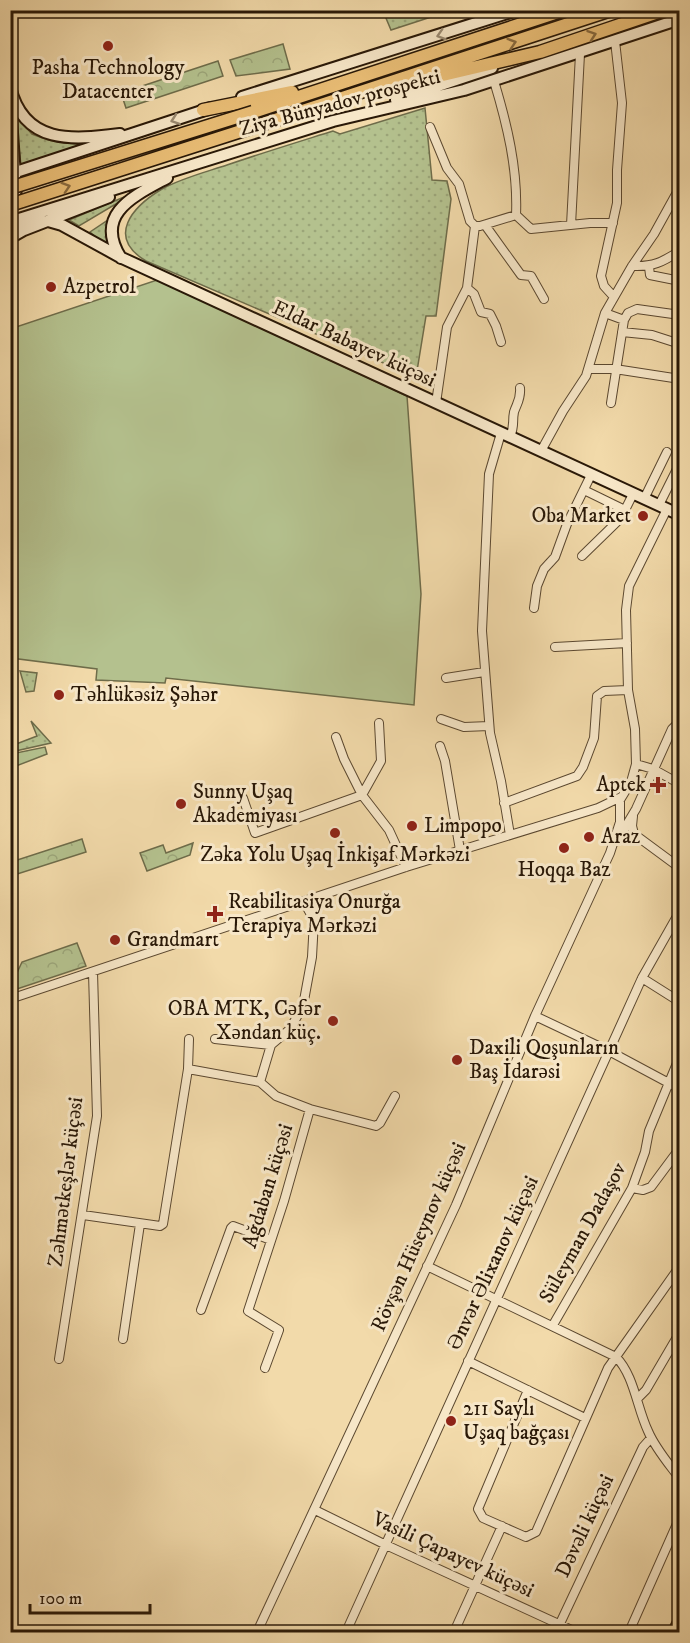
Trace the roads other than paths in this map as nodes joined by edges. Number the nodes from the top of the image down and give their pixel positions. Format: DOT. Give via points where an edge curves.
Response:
graph roads {
  1 [pos="517,10"];
  2 [pos="564,10"];
  3 [pos="611,10"];
  4 [pos="664,10"];
  5 [pos="680,19"];
  6 [pos="615,41"];
  7 [pos="540,52"];
  8 [pos="580,54"];
  9 [pos="349,81"];
  10 [pos="494,81"];
  11 [pos="10,87"];
  12 [pos="352,96"];
  13 [pos="10,104"];
  14 [pos="203,110"];
  15 [pos="333,121"];
  16 [pos="430,127"];
  17 [pos="147,130"];
  18 [pos="190,165"];
  19 [pos="13,174"];
  20 [pos="10,187"];
  21 [pos="680,187"];
  22 [pos="11,208"];
  23 [pos="516,214"];
  24 [pos="48,222"];
  25 [pos="10,223"];
  26 [pos="613,224"];
  27 [pos="484,225"];
  28 [pos="572,225"];
  29 [pos="475,226"];
  30 [pos="10,237"];
  31 [pos="680,251"];
  32 [pos="122,258"];
  33 [pos="632,266"];
  34 [pos="649,267"];
  35 [pos="680,281"];
  36 [pos="467,288"];
  37 [pos="614,297"];
  38 [pos="544,298"];
  39 [pos="605,313"];
  40 [pos="680,315"];
  41 [pos="624,320"];
  42 [pos="622,332"];
  43 [pos="501,342"];
  44 [pos="680,344"];
  45 [pos="589,369"];
  46 [pos="615,369"];
  47 [pos="680,379"];
  48 [pos="520,388"];
  49 [pos="436,403"];
  50 [pos="611,403"];
  51 [pos="505,435"];
  52 [pos="541,451"];
  53 [pos="667,452"];
  54 [pos="680,463"];
  55 [pos="591,475"];
  56 [pos="584,490"];
  57 [pos="633,494"];
  58 [pos="644,499"];
  59 [pos="663,507"];
  60 [pos="625,510"];
  61 [pos="680,515"];
  62 [pos="582,556"];
  63 [pos="534,608"];
  64 [pos="627,643"];
  65 [pos="555,647"];
  66 [pos="484,672"];
  67 [pos="446,678"];
  68 [pos="628,690"];
  69 [pos="441,719"];
  70 [pos="680,721"];
  71 [pos="379,723"];
  72 [pos="489,726"];
  73 [pos="336,737"];
  74 [pos="440,746"];
  75 [pos="636,760"];
  76 [pos="653,769"];
  77 [pos="680,784"];
  78 [pos="362,795"];
  79 [pos="621,796"];
  80 [pos="243,798"];
  81 [pos="504,803"];
  82 [pos="605,806"];
  83 [pos="636,809"];
  84 [pos="620,812"];
  85 [pos="510,835"];
  86 [pos="460,850"];
  87 [pos="610,853"];
  88 [pos="406,867"];
  89 [pos="680,868"];
  90 [pos="304,902"];
  91 [pos="680,911"];
  92 [pos="93,972"];
  93 [pos="642,978"];
  94 [pos="10,999"];
  95 [pos="680,1002"];
  96 [pos="535,1016"];
  97 [pos="189,1039"];
  98 [pos="214,1039"];
  99 [pos="271,1045"];
  100 [pos="609,1051"];
  101 [pos="680,1056"];
  102 [pos="188,1069"];
  103 [pos="260,1082"];
  104 [pos="669,1083"];
  105 [pos="680,1089"];
  106 [pos="395,1096"];
  107 [pos="310,1109"];
  108 [pos="680,1148"];
  109 [pos="632,1188"];
  110 [pos="83,1215"];
  111 [pos="140,1224"];
  112 [pos="271,1240"];
  113 [pos="427,1266"];
  114 [pos="680,1266"];
  115 [pos="496,1298"];
  116 [pos="201,1310"];
  117 [pos="553,1325"];
  118 [pos="680,1332"];
  119 [pos="123,1339"];
  120 [pos="616,1357"];
  121 [pos="59,1359"];
  122 [pos="468,1361"];
  123 [pos="265,1368"];
  124 [pos="528,1390"];
  125 [pos="637,1399"];
  126 [pos="585,1418"];
  127 [pos="651,1438"];
  128 [pos="680,1479"];
  129 [pos="315,1510"];
  130 [pos="680,1517"];
  131 [pos="502,1526"];
  132 [pos="386,1545"];
  133 [pos="475,1586"];
  134 [pos="680,1620"];
  135 [pos="557,1629"];
  136 [pos="257,1632"];
  137 [pos="346,1632"];
  138 [pos="454,1632"];
  139 [pos="576,1632"];
  140 [pos="629,1632"];
  141 [pos="674,1632"];
  1 -- 14 [label="main road, Ziya Bünyadov prospekti, one-way"];
  2 -- 9 [label="main road, Ziya Bünyadov prospekti"];
  12 -- 3 [label="main road, Ziya Bünyadov prospekti, one-way"];
  7 -- 4 [label="main road, Ziya Bünyadov prospekti, one-way"];
  5 -- 6 [label="main road, Ziya Bünyadov prospekti"];
  6 -- 8 [label="main road, Ziya Bünyadov prospekti"];
  6 -- 26 [label="street" via="622,103"];
  7 -- 12 [label="main road, Ziya Bünyadov prospekti"];
  7 -- 15 [label="main road"];
  8 -- 10 [label="main road, Ziya Bünyadov prospekti"];
  8 -- 28 [label="street"];
  9 -- 14 [label="main road"];
  9 -- 20 [label="main road, Ziya Bünyadov prospekti, bridge"];
  10 -- 15 [label="main road, Ziya Bünyadov prospekti"];
  10 -- 23 [label="street" via="514,161"];
  11 -- 17 [label="main road" via="26,120 52,135 78,138"];
  22 -- 12 [label="main road, Ziya Bünyadov prospekti, one-way, bridge"];
  13 -- 19 [label="main road"];
  14 -- 17 [label="main road, Ziya Bünyadov prospekti, one-way"];
  15 -- 18 [label="main road, Ziya Bünyadov prospekti"];
  16 -- 29 [label="street"];
  17 -- 19 [label="main road, Ziya Bünyadov prospekti"];
  18 -- 24 [label="main road"];
  18 -- 25 [label="main road, Ziya Bünyadov prospekti"];
  18 -- 32 [label="main road" via="124,204 114,220 111,236"];
  19 -- 22 [label="main road" via="16,194"];
  20 -- 22 [label="main road"];
  21 -- 33 [label="street"];
  23 -- 27 [label="street"];
  23 -- 28 [label="street" via="531,229"];
  24 -- 25 [label="main road, Eldar Babayev küçəsi"];
  24 -- 30 [label="main road"];
  24 -- 32 [label="main road, Eldar Babayev küçəsi" via="62,225"];
  26 -- 28 [label="street"];
  26 -- 37 [label="street" via="601,276"];
  27 -- 29 [label="street"];
  27 -- 38 [label="street" via="521,275 531,276"];
  29 -- 36 [label="street"];
  31 -- 34 [label="street"];
  32 -- 49 [label="main road, Eldar Babayev küçəsi"];
  33 -- 34 [label="street"];
  33 -- 37 [label="street"];
  34 -- 35 [label="street" via="650,275"];
  36 -- 43 [label="street" via="474,294 481,312 490,314"];
  36 -- 49 [label="street" via="447,327"];
  37 -- 39 [label="street"];
  39 -- 41 [label="street"];
  39 -- 45 [label="street"];
  40 -- 41 [label="street" via="636,309"];
  41 -- 42 [label="street"];
  42 -- 44 [label="street" via="652,335"];
  42 -- 46 [label="street"];
  45 -- 46 [label="street"];
  45 -- 52 [label="street"];
  46 -- 47 [label="street"];
  46 -- 50 [label="street"];
  48 -- 51 [label="street" via="514,427"];
  49 -- 51 [label="main road, Eldar Babayev küçəsi"];
  51 -- 52 [label="main road, Eldar Babayev küçəsi"];
  51 -- 66 [label="street" via="489,469 482,620"];
  52 -- 55 [label="main road, Eldar Babayev küçəsi"];
  53 -- 58 [label="street"];
  54 -- 59 [label="street"];
  55 -- 56 [label="street"];
  55 -- 57 [label="main road, Eldar Babayev küçəsi"];
  56 -- 60 [label="street"];
  56 -- 63 [label="street" via="555,557 544,569"];
  57 -- 58 [label="main road, Eldar Babayev küçəsi"];
  57 -- 60 [label="street"];
  58 -- 59 [label="main road, Eldar Babayev küçəsi"];
  59 -- 61 [label="main road, Eldar Babayev küçəsi"];
  59 -- 64 [label="street" via="628,586"];
  60 -- 62 [label="street"];
  64 -- 65 [label="street"];
  64 -- 68 [label="street"];
  66 -- 67 [label="street"];
  66 -- 72 [label="street"];
  68 -- 75 [label="street"];
  68 -- 81 [label="street" via="604,691 597,696 594,738 577,776"];
  69 -- 72 [label="street" via="464,727"];
  70 -- 76 [label="street" via="672,729"];
  71 -- 78 [label="street" via="381,761"];
  72 -- 81 [label="street"];
  73 -- 78 [label="street"];
  74 -- 86 [label="street"];
  75 -- 76 [label="street"];
  75 -- 79 [label="street" via="631,782"];
  76 -- 77 [label="street"];
  76 -- 83 [label="street"];
  78 -- 80 [label="street" via="255,832"];
  78 -- 88 [label="street" via="389,830"];
  79 -- 82 [label="street"];
  79 -- 84 [label="street"];
  81 -- 85 [label="street"];
  82 -- 84 [label="street"];
  82 -- 85 [label="street"];
  83 -- 84 [label="street" via="629,814"];
  83 -- 87 [label="street"];
  83 -- 89 [label="street" via="634,834"];
  84 -- 87 [label="street"];
  85 -- 86 [label="street"];
  86 -- 88 [label="street"];
  87 -- 96 [label="street, Rövşən Hüseynov küçəsi"];
  88 -- 90 [label="street"];
  90 -- 92 [label="street"];
  90 -- 99 [label="street" via="314,920 303,1006 290,1029"];
  91 -- 93 [label="street, Ənvər Əlixanov küçəsi"];
  92 -- 94 [label="street"];
  92 -- 110 [label="street, Zəhmətkeşlər küçəsi" via="97,1116"];
  93 -- 95 [label="street"];
  93 -- 100 [label="street, Ənvər Əlixanov küçəsi"];
  96 -- 100 [label="street"];
  96 -- 113 [label="street, Rövşən Hüseynov küçəsi"];
  97 -- 102 [label="street"];
  98 -- 99 [label="street"];
  99 -- 103 [label="street"];
  100 -- 104 [label="street"];
  100 -- 115 [label="street, Ənvər Əlixanov küçəsi"];
  101 -- 104 [label="street, Süleyman Dadaşov"];
  102 -- 103 [label="street"];
  102 -- 111 [label="street" via="163,1224"];
  103 -- 107 [label="street, Ağdaban küçəsi" via="276,1096"];
  104 -- 105 [label="street"];
  104 -- 109 [label="street, Süleyman Dadaşov"];
  106 -- 107 [label="street" via="376,1126"];
  107 -- 112 [label="street, Ağdaban küçəsi"];
  108 -- 109 [label="street" via="651,1187"];
  109 -- 117 [label="street, Süleyman Dadaşov"];
  110 -- 111 [label="street"];
  110 -- 121 [label="street, Zəhmətkeşlər küçəsi"];
  111 -- 119 [label="street"];
  112 -- 116 [label="street" via="231,1228"];
  112 -- 123 [label="street, Ağdaban küçəsi" via="248,1311 279,1330"];
  113 -- 115 [label="street"];
  113 -- 129 [label="street, Rövşən Hüseynov küçəsi"];
  114 -- 120 [label="street"];
  115 -- 117 [label="street"];
  115 -- 122 [label="street, Ənvər Əlixanov küçəsi"];
  117 -- 120 [label="street"];
  118 -- 125 [label="street"];
  120 -- 125 [label="street"];
  120 -- 126 [label="street"];
  122 -- 124 [label="street"];
  122 -- 132 [label="street, Ənvər Əlixanov küçəsi"];
  124 -- 126 [label="street"];
  124 -- 131 [label="street" via="478,1509 483,1518"];
  125 -- 127 [label="street"];
  126 -- 131 [label="street" via="536,1532 526,1537"];
  127 -- 128 [label="street"];
  127 -- 135 [label="street, Dəvəli küçəsi" via="637,1458"];
  129 -- 132 [label="street, Vasili Çapayev küçəsi"];
  129 -- 136 [label="street, Rövşən Hüseynov küçəsi"];
  130 -- 140 [label="street"];
  131 -- 133 [label="street"];
  132 -- 133 [label="street, Vasili Çapayev küçəsi"];
  132 -- 137 [label="street, Ənvər Əlixanov küçəsi"];
  133 -- 135 [label="street, Vasili Çapayev küçəsi"];
  133 -- 138 [label="street"];
  134 -- 141 [label="main road"];
  135 -- 139 [label="street, Vasili Çapayev küçəsi"];
}
